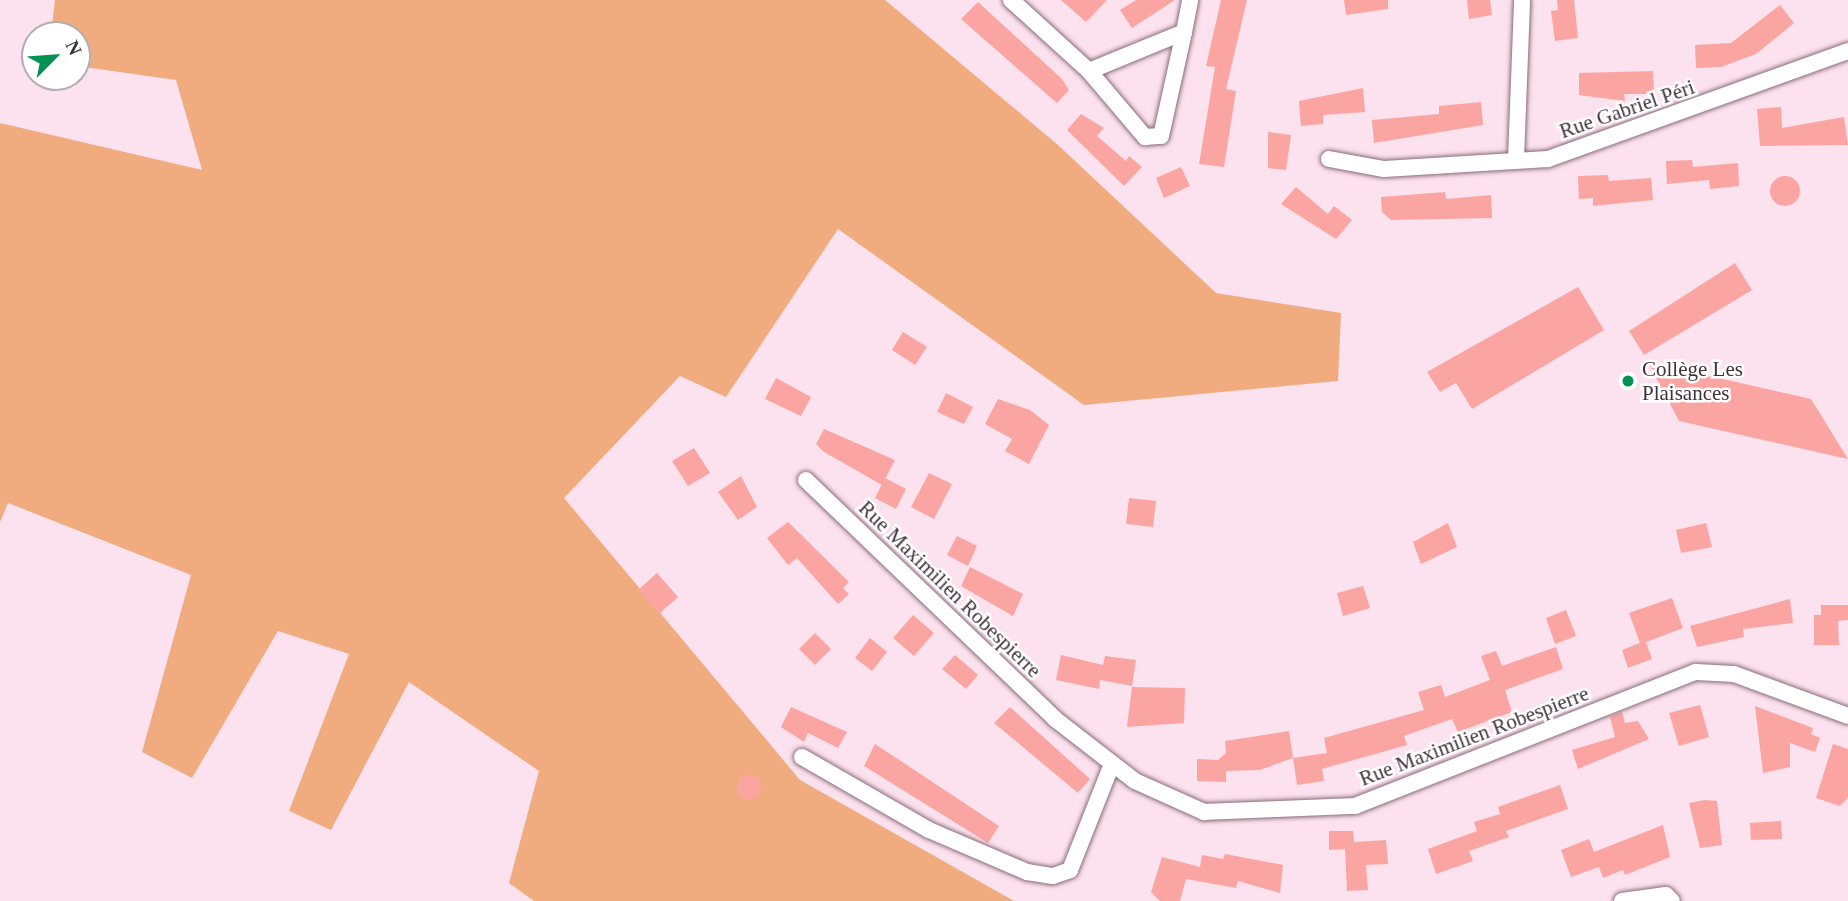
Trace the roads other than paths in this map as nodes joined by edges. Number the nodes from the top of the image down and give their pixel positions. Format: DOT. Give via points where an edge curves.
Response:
graph roads {
  1 [pos="1011,0"];
  2 [pos="1190,0"];
  3 [pos="1522,0"];
  4 [pos="1184,32"];
  5 [pos="1848,51"];
  6 [pos="1089,71"];
  7 [pos="1329,159"];
  8 [pos="1516,159"];
  9 [pos="806,480"];
  10 [pos="1848,716"];
  11 [pos="802,757"];
  12 [pos="1112,764"];
  13 [pos="1622,901"];
  14 [pos="1672,901"];
  1 -- 6 [label="street"];
  2 -- 4 [label="street"];
  3 -- 8 [label="street"];
  4 -- 6 [label="street"];
  4 -- 6 [label="street" via="1161,136 1145,137"];
  5 -- 8 [label="street, Rue Gabriel Péri" via="1592,147 1548,159"];
  7 -- 8 [label="street, Rue Gabriel Péri" via="1384,169"];
  9 -- 12 [label="street, Rue Maximilien Robespierre" via="1055,719"];
  10 -- 12 [label="street, Rue Maximilien Robespierre" via="1734,674 1696,672 1355,806 1204,812 1135,781"];
  11 -- 12 [label="street" via="929,830 1054,876 1070,870"];
  13 -- 14 [label="street" via="1667,895"];
}
